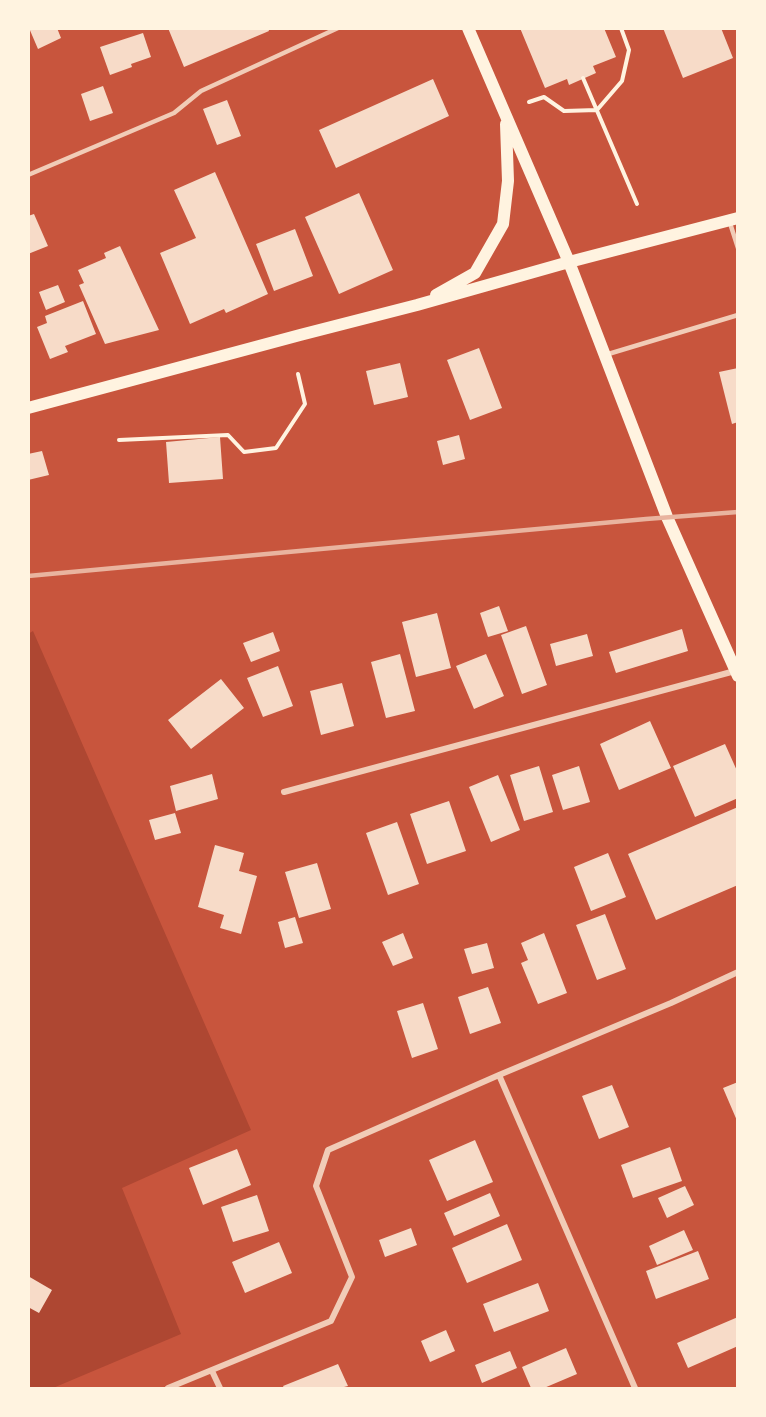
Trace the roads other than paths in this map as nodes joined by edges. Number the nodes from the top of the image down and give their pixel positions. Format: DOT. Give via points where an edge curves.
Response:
graph roads {
  1 [pos="338,28"];
  2 [pos="468,28"];
  3 [pos="506,117"];
  4 [pos="28,175"];
  5 [pos="733,219"];
  6 [pos="738,248"];
  7 [pos="569,262"];
  8 [pos="417,305"];
  9 [pos="738,315"];
  10 [pos="605,355"];
  11 [pos="28,408"];
  12 [pos="736,673"];
  13 [pos="284,792"];
  14 [pos="738,972"];
  15 [pos="499,1075"];
  16 [pos="212,1371"];
  17 [pos="168,1389"];
  18 [pos="220,1389"];
  19 [pos="635,1389"];
  1 -- 4 [label="lane" via="201,91 174,113"];
  2 -- 3 [label="main road"];
  3 -- 7 [label="main road"];
  3 -- 8 [label="main road" via="508,181 503,224 475,273"];
  5 -- 6 [label="lane"];
  5 -- 7 [label="main road"];
  7 -- 8 [label="main road"];
  7 -- 10 [label="main road"];
  8 -- 11 [label="main road"];
  9 -- 10 [label="lane"];
  10 -- 12 [label="main road" via="667,517"];
  12 -- 13 [label="street"];
  14 -- 15 [label="street"];
  15 -- 16 [label="street" via="328,1150 316,1186 352,1277 331,1322"];
  15 -- 19 [label="street"];
  16 -- 17 [label="street"];
  16 -- 18 [label="street"];
}
